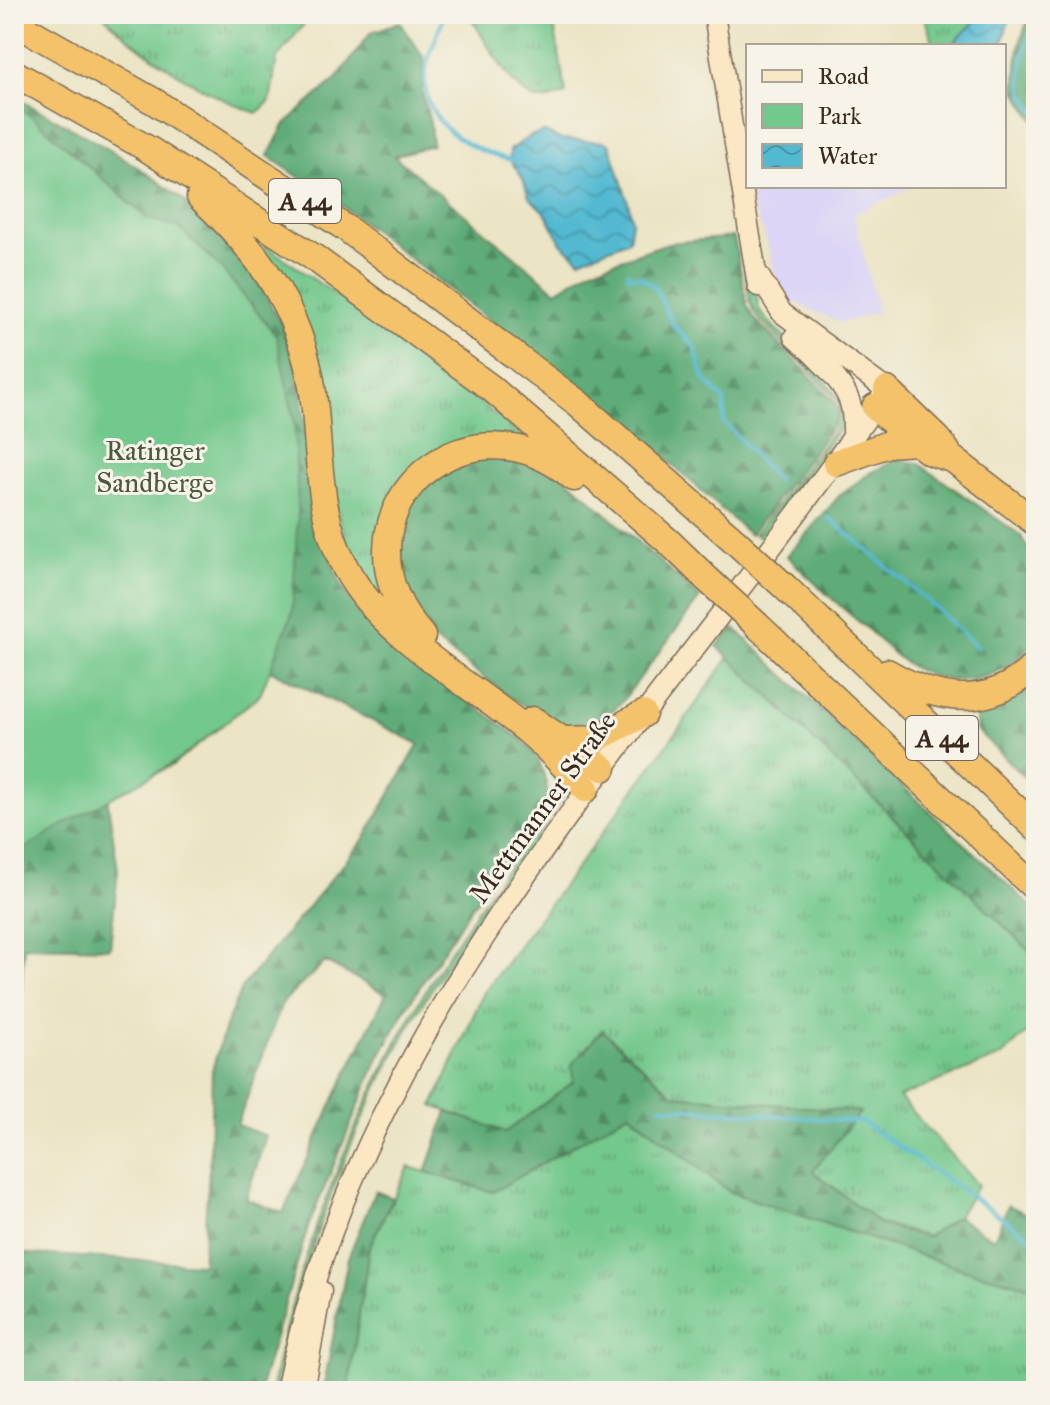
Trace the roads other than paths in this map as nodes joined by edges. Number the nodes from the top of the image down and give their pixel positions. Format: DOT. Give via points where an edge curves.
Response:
graph roads {
  1 [pos="714,14"];
  2 [pos="14,22"];
  3 [pos="14,73"];
  4 [pos="148,149"];
  5 [pos="757,273"];
  6 [pos="807,348"];
  7 [pos="881,398"];
  8 [pos="853,439"];
  9 [pos="916,442"];
  10 [pos="954,460"];
  11 [pos="836,463"];
  12 [pos="1035,524"];
  13 [pos="669,542"];
  14 [pos="848,649"];
  15 [pos="1036,664"];
  16 [pos="643,714"];
  17 [pos="563,740"];
  18 [pos="603,768"];
  19 [pos="586,789"];
  20 [pos="1036,828"];
  21 [pos="1036,889"];
  22 [pos="330,1239"];
  23 [pos="286,1391"];
  24 [pos="303,1391"];
  1 -- 5 [label="main road"];
  2 -- 14 [label="highway, A 44, bridge" via="155,102 347,229 579,404"];
  3 -- 4 [label="highway, A 44"];
  4 -- 13 [label="highway, A 44" via="316,259 491,388"];
  4 -- 19 [label="highway" via="230,225 262,262 286,303 309,369 327,517 354,583 390,624 531,734"];
  5 -- 6 [label="main road" via="764,307"];
  5 -- 7 [label="main road" via="782,313"];
  6 -- 7 [label="main road"];
  6 -- 8 [label="main road" via="849,398"];
  7 -- 8 [label="main road, Mettmanner Straße"];
  7 -- 9 [label="highway"];
  7 -- 10 [label="highway" via="938,439"];
  8 -- 11 [label="main road, Mettmanner Straße"];
  9 -- 10 [label="highway"];
  9 -- 11 [label="highway" via="888,444"];
  10 -- 12 [label="highway"];
  11 -- 16 [label="main road, Mettmanner Straße"];
  13 -- 17 [label="highway" via="650,543 550,462 502,447 448,455 416,480 397,506 386,563 403,612 442,653"];
  13 -- 21 [label="highway, A 44, bridge"];
  14 -- 15 [label="highway" via="921,690 953,697 1001,689"];
  14 -- 20 [label="highway, A 44"];
  16 -- 17 [label="highway" via="596,739"];
  16 -- 18 [label="main road, Mettmanner Straße"];
  17 -- 18 [label="highway"];
  18 -- 19 [label="main road, Mettmanner Straße"];
  19 -- 22 [label="main road, Mettmanner Straße" via="447,995 389,1099"];
  22 -- 23 [label="main road, Mettmanner Straße" via="302,1320"];
  22 -- 24 [label="main road, Mettmanner Straße"];
}
